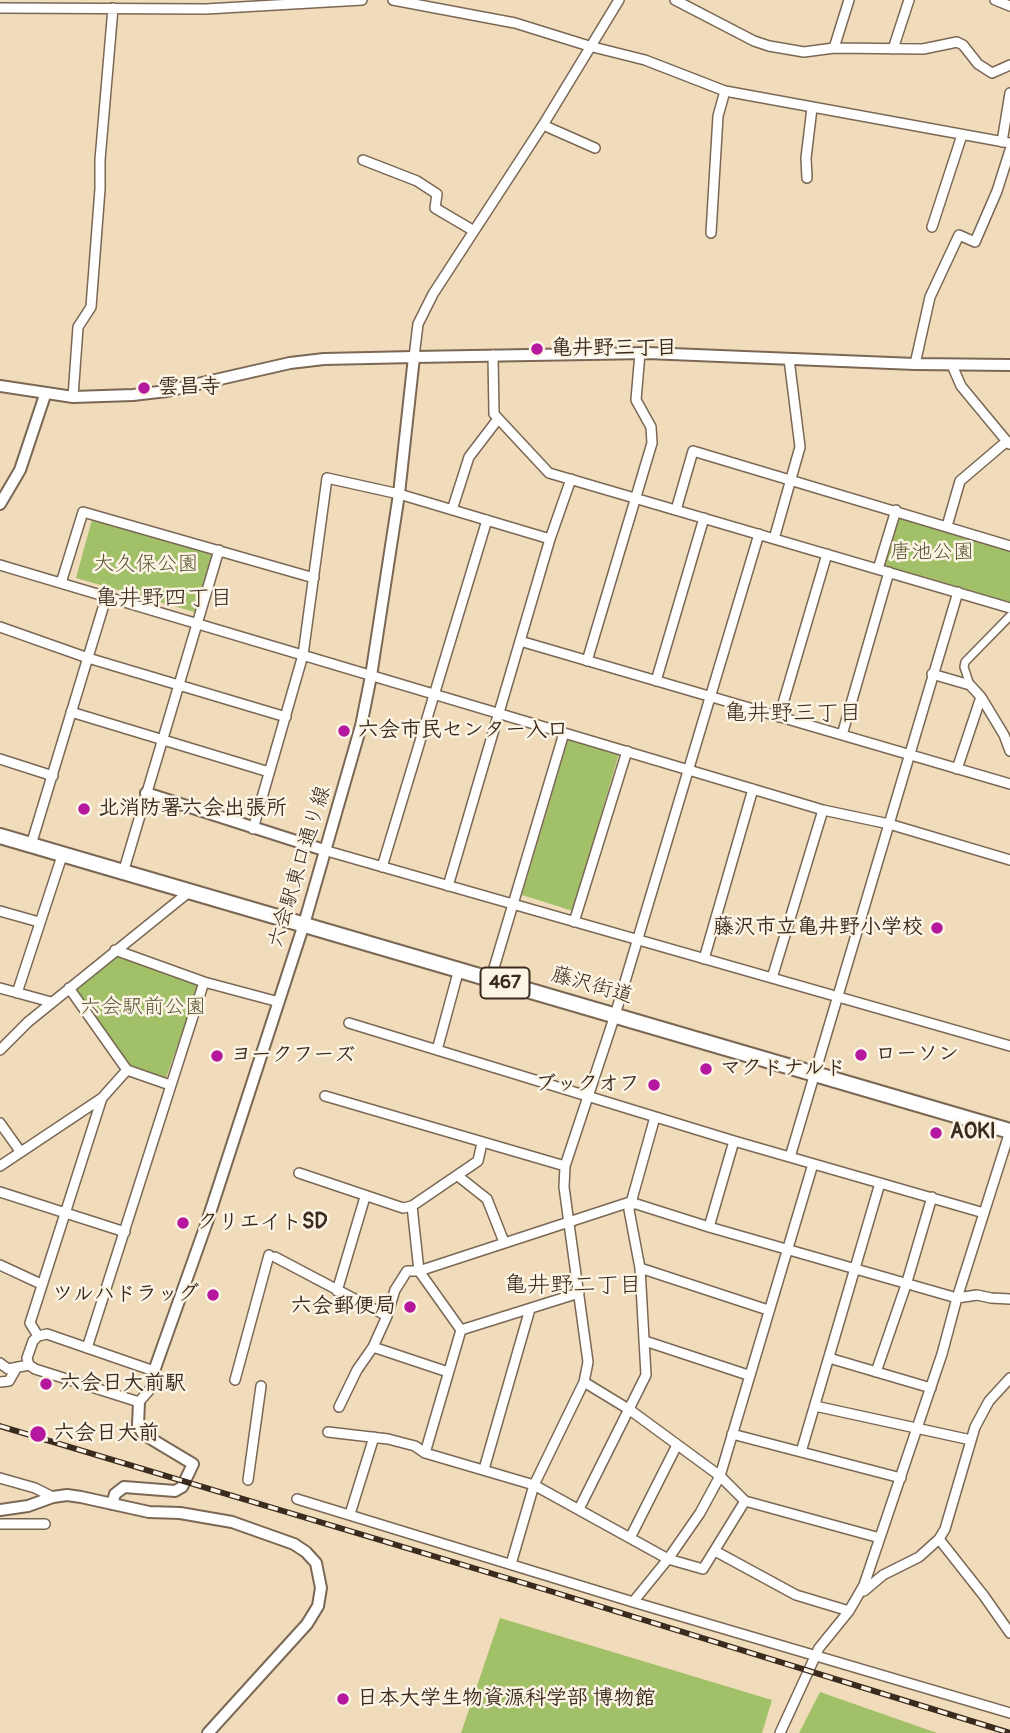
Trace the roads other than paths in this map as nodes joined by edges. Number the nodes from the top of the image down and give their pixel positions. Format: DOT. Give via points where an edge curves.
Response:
graph roads {
  1 [pos="362,0"];
  2 [pos="393,0"];
  3 [pos="619,0"];
  4 [pos="675,0"];
  5 [pos="849,0"];
  6 [pos="909,0"];
  7 [pos="995,0"];
  8 [pos="1010,6"];
  9 [pos="0,8"];
  10 [pos="113,8"];
  11 [pos="589,46"];
  12 [pos="834,48"];
  13 [pos="893,49"];
  14 [pos="1010,65"];
  15 [pos="725,91"];
  16 [pos="1010,93"];
  17 [pos="812,108"];
  18 [pos="543,125"];
  19 [pos="962,135"];
  20 [pos="1006,143"];
  21 [pos="595,148"];
  22 [pos="1010,150"];
  23 [pos="363,160"];
  24 [pos="807,178"];
  25 [pos="932,226"];
  26 [pos="474,231"];
  27 [pos="711,233"];
  28 [pos="640,353"];
  29 [pos="493,355"];
  30 [pos="414,357"];
  31 [pos="789,359"];
  32 [pos="915,364"];
  33 [pos="953,365"];
  34 [pos="1010,365"];
  35 [pos="0,386"];
  36 [pos="45,395"];
  37 [pos="73,397"];
  38 [pos="498,419"];
  39 [pos="1008,443"];
  40 [pos="571,479"];
  41 [pos="792,480"];
  42 [pos="399,494"];
  43 [pos="635,498"];
  44 [pos="0,504"];
  45 [pos="452,510"];
  46 [pos="676,510"];
  47 [pos="896,510"];
  48 [pos="704,518"];
  49 [pos="487,520"];
  50 [pos="947,526"];
  51 [pos="760,534"];
  52 [pos="550,538"];
  53 [pos="774,539"];
  54 [pos="1010,546"];
  55 [pos="219,550"];
  56 [pos="827,554"];
  57 [pos="0,565"];
  58 [pos="878,569"];
  59 [pos="889,572"];
  60 [pos="314,578"];
  61 [pos="61,583"];
  62 [pos="958,592"];
  63 [pos="106,598"];
  64 [pos="1010,608"];
  65 [pos="1010,616"];
  66 [pos="198,624"];
  67 [pos="0,627"];
  68 [pos="520,641"];
  69 [pos="303,655"];
  70 [pos="88,658"];
  71 [pos="587,661"];
  72 [pos="932,674"];
  73 [pos="371,676"];
  74 [pos="656,681"];
  75 [pos="180,685"];
  76 [pos="970,685"];
  77 [pos="433,694"];
  78 [pos="710,697"];
  79 [pos="981,697"];
  80 [pos="71,712"];
  81 [pos="499,713"];
  82 [pos="286,717"];
  83 [pos="779,717"];
  84 [pos="564,733"];
  85 [pos="1007,735"];
  86 [pos="842,736"];
  87 [pos="162,741"];
  88 [pos="627,751"];
  89 [pos="1010,751"];
  90 [pos="910,755"];
  91 [pos="0,759"];
  92 [pos="957,769"];
  93 [pos="688,770"];
  94 [pos="269,772"];
  95 [pos="53,775"];
  96 [pos="1010,783"];
  97 [pos="753,789"];
  98 [pos="146,793"];
  99 [pos="822,810"];
  100 [pos="889,824"];
  101 [pos="253,829"];
  102 [pos="0,836"];
  103 [pos="31,845"];
  104 [pos="327,851"];
  105 [pos="62,856"];
  106 [pos="1010,860"];
  107 [pos="382,867"];
  108 [pos="123,873"];
  109 [pos="448,886"];
  110 [pos="189,892"];
  111 [pos="513,904"];
  112 [pos="0,911"];
  113 [pos="39,922"];
  114 [pos="574,922"];
  115 [pos="304,924"];
  116 [pos="636,939"];
  117 [pos="115,950"];
  118 [pos="704,959"];
  119 [pos="459,969"];
  120 [pos="491,978"];
  121 [pos="772,978"];
  122 [pos="204,982"];
  123 [pos="0,988"];
  124 [pos="69,988"];
  125 [pos="17,993"];
  126 [pos="838,997"];
  127 [pos="51,1002"];
  128 [pos="279,1002"];
  129 [pos="615,1014"];
  130 [pos="349,1023"];
  131 [pos="1010,1046"];
  132 [pos="0,1050"];
  133 [pos="437,1050"];
  134 [pos="127,1070"];
  135 [pos="815,1075"];
  136 [pos="170,1085"];
  137 [pos="324,1096"];
  138 [pos="588,1097"];
  139 [pos="102,1098"];
  140 [pos="655,1117"];
  141 [pos="0,1123"];
  142 [pos="1010,1131"];
  143 [pos="734,1141"];
  144 [pos="482,1143"];
  145 [pos="20,1151"];
  146 [pos="790,1157"];
  147 [pos="813,1164"];
  148 [pos="0,1166"];
  149 [pos="565,1166"];
  150 [pos="299,1173"];
  151 [pos="458,1176"];
  152 [pos="880,1183"];
  153 [pos="0,1192"];
  154 [pos="365,1197"];
  155 [pos="932,1197"];
  156 [pos="630,1202"];
  157 [pos="412,1206"];
  158 [pos="65,1212"];
  159 [pos="984,1213"];
  160 [pos="569,1220"];
  161 [pos="709,1227"];
  162 [pos="125,1232"];
  163 [pos="504,1242"];
  164 [pos="787,1250"];
  165 [pos="0,1265"];
  166 [pos="640,1268"];
  167 [pos="854,1270"];
  168 [pos="419,1271"];
  169 [pos="41,1284"];
  170 [pos="906,1285"];
  171 [pos="337,1291"];
  172 [pos="579,1293"];
  173 [pos="957,1298"];
  174 [pos="1010,1299"];
  175 [pos="530,1309"];
  176 [pos="768,1310"];
  177 [pos="387,1316"];
  178 [pos="461,1330"];
  179 [pos="38,1336"];
  180 [pos="645,1341"];
  181 [pos="373,1347"];
  182 [pos="87,1348"];
  183 [pos="829,1358"];
  184 [pos="0,1363"];
  185 [pos="29,1365"];
  186 [pos="16,1367"];
  187 [pos="154,1371"];
  188 [pos="448,1372"];
  189 [pos="876,1372"];
  190 [pos="748,1375"];
  191 [pos="1010,1378"];
  192 [pos="235,1380"];
  193 [pos="0,1382"];
  194 [pos="584,1382"];
  195 [pos="261,1386"];
  196 [pos="931,1388"];
  197 [pos="139,1402"];
  198 [pos="815,1406"];
  199 [pos="339,1407"];
  200 [pos="630,1410"];
  201 [pos="918,1427"];
  202 [pos="328,1432"];
  203 [pos="732,1434"];
  204 [pos="374,1437"];
  205 [pos="971,1440"];
  206 [pos="677,1444"];
  207 [pos="801,1452"];
  208 [pos="425,1453"];
  209 [pos="484,1469"];
  210 [pos="720,1476"];
  211 [pos="0,1478"];
  212 [pos="901,1478"];
  213 [pos="248,1480"];
  214 [pos="534,1485"];
  215 [pos="53,1497"];
  216 [pos="298,1499"];
  217 [pos="745,1502"];
  218 [pos="112,1504"];
  219 [pos="579,1509"];
  220 [pos="0,1510"];
  221 [pos="350,1514"];
  222 [pos="0,1524"];
  223 [pos="46,1524"];
  224 [pos="630,1538"];
  225 [pos="880,1538"];
  226 [pos="939,1539"];
  227 [pos="715,1551"];
  228 [pos="668,1559"];
  229 [pos="511,1564"];
  230 [pos="858,1598"];
  231 [pos="633,1602"];
  232 [pos="849,1611"];
  233 [pos="1010,1633"];
  234 [pos="815,1655"];
  235 [pos="1010,1713"];
  236 [pos="208,1733"];
  237 [pos="780,1733"];
  1 -- 10 [label="street" via="206,9"];
  2 -- 11 [label="street" via="515,23"];
  3 -- 11 [label="street"];
  4 -- 12 [label="street" via="769,46 804,52"];
  5 -- 12 [label="street"];
  6 -- 13 [label="street"];
  7 -- 8 [label="street"];
  9 -- 10 [label="street"];
  10 -- 37 [label="street" via="91,307 78,327"];
  11 -- 15 [label="street" via="645,60"];
  11 -- 18 [label="street"];
  12 -- 13 [label="street"];
  13 -- 14 [label="street" via="957,42 992,73"];
  15 -- 17 [label="street"];
  15 -- 27 [label="street" via="718,116"];
  16 -- 20 [label="street"];
  17 -- 19 [label="street"];
  17 -- 24 [label="street"];
  18 -- 21 [label="street"];
  18 -- 26 [label="street"];
  19 -- 20 [label="street"];
  19 -- 25 [label="street"];
  22 -- 32 [label="street" via="975,242 958,235 930,297"];
  23 -- 26 [label="street" via="417,181 437,194 435,208"];
  26 -- 30 [label="street" via="418,324"];
  28 -- 29 [label="street"];
  28 -- 31 [label="street"];
  28 -- 43 [label="street" via="636,400 653,435"];
  29 -- 30 [label="street"];
  29 -- 38 [label="street" via="494,414"];
  30 -- 37 [label="street" via="324,359 167,391"];
  30 -- 42 [label="street, 六会駅東口通り線"];
  31 -- 32 [label="street"];
  31 -- 41 [label="street" via="800,447"];
  32 -- 33 [label="street"];
  33 -- 34 [label="street"];
  33 -- 39 [label="street" via="961,386"];
  35 -- 36 [label="street"];
  36 -- 37 [label="street"];
  36 -- 44 [label="street" via="20,470"];
  38 -- 40 [label="street" via="549,473"];
  38 -- 45 [label="street" via="469,457"];
  39 -- 50 [label="street" via="960,481"];
  40 -- 43 [label="street"];
  40 -- 52 [label="street"];
  41 -- 46 [label="street" via="693,451"];
  41 -- 47 [label="street"];
  41 -- 53 [label="street"];
  42 -- 45 [label="street"];
  42 -- 60 [label="street" via="327,478"];
  42 -- 73 [label="street, 六会駅東口通り線"];
  43 -- 46 [label="street"];
  43 -- 71 [label="street"];
  45 -- 49 [label="street"];
  46 -- 48 [label="street"];
  47 -- 50 [label="street"];
  47 -- 58 [label="street"];
  48 -- 51 [label="street"];
  48 -- 74 [label="street"];
  49 -- 52 [label="street"];
  49 -- 77 [label="street"];
  50 -- 54 [label="street"];
  51 -- 53 [label="street"];
  51 -- 78 [label="street"];
  52 -- 68 [label="street"];
  53 -- 56 [label="street"];
  55 -- 60 [label="street"];
  55 -- 61 [label="street" via="83,512"];
  55 -- 66 [label="street"];
  56 -- 58 [label="street"];
  56 -- 83 [label="street"];
  57 -- 61 [label="street"];
  58 -- 59 [label="street"];
  59 -- 62 [label="street"];
  59 -- 86 [label="street"];
  60 -- 69 [label="street"];
  61 -- 63 [label="street"];
  62 -- 64 [label="street"];
  62 -- 72 [label="street"];
  63 -- 66 [label="street"];
  63 -- 70 [label="street"];
  65 -- 76 [label="street" via="965,662"];
  66 -- 69 [label="street"];
  66 -- 75 [label="street"];
  67 -- 70 [label="street"];
  68 -- 71 [label="street"];
  68 -- 81 [label="street"];
  69 -- 73 [label="street"];
  69 -- 82 [label="street"];
  70 -- 75 [label="street"];
  70 -- 80 [label="street"];
  71 -- 74 [label="street"];
  72 -- 76 [label="street"];
  72 -- 90 [label="street"];
  73 -- 77 [label="street"];
  73 -- 104 [label="street, 六会駅東口通り線"];
  74 -- 78 [label="street"];
  75 -- 82 [label="street"];
  75 -- 87 [label="street"];
  76 -- 79 [label="street"];
  77 -- 81 [label="street"];
  77 -- 107 [label="street"];
  78 -- 83 [label="street"];
  78 -- 93 [label="street"];
  79 -- 85 [label="street"];
  79 -- 92 [label="street"];
  80 -- 87 [label="street"];
  80 -- 95 [label="street"];
  81 -- 84 [label="street"];
  81 -- 109 [label="street"];
  82 -- 94 [label="street"];
  83 -- 86 [label="street"];
  84 -- 88 [label="street"];
  84 -- 111 [label="street"];
  85 -- 89 [label="street"];
  86 -- 90 [label="street"];
  87 -- 94 [label="street"];
  87 -- 98 [label="street"];
  88 -- 93 [label="street"];
  88 -- 114 [label="street"];
  90 -- 92 [label="street"];
  90 -- 100 [label="street"];
  91 -- 95 [label="street"];
  92 -- 96 [label="street"];
  93 -- 97 [label="street"];
  93 -- 116 [label="street"];
  94 -- 101 [label="street"];
  95 -- 103 [label="street"];
  97 -- 99 [label="street"];
  97 -- 118 [label="street"];
  98 -- 101 [label="street"];
  98 -- 108 [label="street"];
  99 -- 100 [label="street"];
  99 -- 121 [label="street"];
  100 -- 106 [label="street"];
  100 -- 126 [label="street"];
  101 -- 104 [label="street"];
  102 -- 103 [label="highway, 藤沢街道 / 467"];
  103 -- 105 [label="highway, 藤沢街道 / 467"];
  104 -- 107 [label="street"];
  104 -- 115 [label="street, 六会駅東口通り線"];
  105 -- 108 [label="highway, 藤沢街道 / 467"];
  105 -- 113 [label="street"];
  107 -- 109 [label="street"];
  108 -- 110 [label="highway, 藤沢街道 / 467"];
  109 -- 111 [label="street"];
  110 -- 115 [label="highway, 藤沢街道 / 467"];
  110 -- 117 [label="street"];
  111 -- 114 [label="street"];
  111 -- 120 [label="street"];
  112 -- 113 [label="street"];
  113 -- 125 [label="street"];
  114 -- 116 [label="street"];
  115 -- 119 [label="highway, 藤沢街道 / 467"];
  115 -- 128 [label="street, 六会駅東口通り線"];
  116 -- 118 [label="street"];
  116 -- 129 [label="street"];
  117 -- 122 [label="street"];
  117 -- 124 [label="street"];
  118 -- 121 [label="street"];
  119 -- 120 [label="highway, 藤沢街道 / 467"];
  119 -- 133 [label="street"];
  120 -- 129 [label="highway, 藤沢街道 / 467"];
  121 -- 126 [label="street"];
  122 -- 128 [label="street"];
  122 -- 136 [label="street"];
  123 -- 125 [label="street"];
  124 -- 127 [label="street"];
  124 -- 134 [label="street"];
  125 -- 127 [label="street"];
  126 -- 131 [label="street"];
  126 -- 135 [label="street"];
  127 -- 132 [label="street"];
  128 -- 187 [label="street, 六会駅東口通り線"];
  129 -- 135 [label="highway, 藤沢街道 / 467"];
  129 -- 138 [label="street"];
  130 -- 133 [label="street"];
  133 -- 138 [label="street"];
  134 -- 136 [label="street"];
  134 -- 139 [label="street"];
  135 -- 142 [label="highway, 藤沢街道 / 467"];
  135 -- 146 [label="street"];
  136 -- 162 [label="street"];
  137 -- 144 [label="street"];
  138 -- 140 [label="street"];
  138 -- 149 [label="street"];
  139 -- 145 [label="street"];
  139 -- 158 [label="street"];
  140 -- 143 [label="street"];
  140 -- 156 [label="street"];
  141 -- 145 [label="street"];
  142 -- 159 [label="street"];
  143 -- 146 [label="street"];
  143 -- 161 [label="street"];
  144 -- 149 [label="street"];
  144 -- 151 [label="street" via="478,1161"];
  145 -- 148 [label="street"];
  146 -- 147 [label="street"];
  147 -- 152 [label="street"];
  147 -- 164 [label="street"];
  149 -- 160 [label="street"];
  150 -- 154 [label="street"];
  151 -- 157 [label="street"];
  151 -- 163 [label="street" via="487,1199"];
  152 -- 155 [label="street"];
  152 -- 167 [label="street"];
  153 -- 158 [label="street"];
  154 -- 157 [label="street" via="403,1209"];
  154 -- 171 [label="street"];
  155 -- 159 [label="street"];
  155 -- 170 [label="street"];
  156 -- 160 [label="street"];
  156 -- 161 [label="street"];
  156 -- 166 [label="street"];
  157 -- 168 [label="street"];
  158 -- 162 [label="street"];
  158 -- 169 [label="street"];
  159 -- 173 [label="street"];
  160 -- 163 [label="street"];
  160 -- 172 [label="street"];
  161 -- 164 [label="street"];
  162 -- 182 [label="street"];
  163 -- 168 [label="street"];
  164 -- 167 [label="street"];
  164 -- 176 [label="street"];
  165 -- 169 [label="street"];
  166 -- 176 [label="street"];
  166 -- 180 [label="street"];
  167 -- 170 [label="street"];
  167 -- 183 [label="street"];
  168 -- 177 [label="street" via="407,1271"];
  168 -- 178 [label="street"];
  169 -- 179 [label="street" via="30,1323"];
  170 -- 173 [label="street"];
  170 -- 189 [label="street"];
  171 -- 177 [label="street"];
  171 -- 192 [label="street" via="272,1256"];
  172 -- 175 [label="street"];
  172 -- 194 [label="street" via="588,1362"];
  173 -- 174 [label="street"];
  173 -- 196 [label="street"];
  175 -- 178 [label="street"];
  175 -- 209 [label="street"];
  176 -- 190 [label="street"];
  177 -- 181 [label="street"];
  178 -- 188 [label="street"];
  179 -- 182 [label="street" via="47,1334"];
  179 -- 185 [label="street" via="27,1358"];
  180 -- 190 [label="street"];
  180 -- 200 [label="street" via="646,1375"];
  181 -- 188 [label="street"];
  181 -- 199 [label="street"];
  182 -- 187 [label="street"];
  183 -- 189 [label="street"];
  183 -- 198 [label="street"];
  184 -- 186 [label="street" via="8,1369"];
  185 -- 186 [label="street"];
  185 -- 197 [label="street"];
  186 -- 193 [label="street" via="9,1381"];
  187 -- 197 [label="street" via="151,1388"];
  188 -- 208 [label="street"];
  189 -- 196 [label="street"];
  190 -- 203 [label="street"];
  191 -- 205 [label="street" via="982,1412"];
  194 -- 200 [label="street"];
  194 -- 214 [label="street"];
  195 -- 213 [label="street"];
  196 -- 201 [label="street"];
  197 -- 218 [label="street" via="138,1424 143,1434 193,1464 182,1487 175,1491 124,1487"];
  198 -- 201 [label="street"];
  198 -- 207 [label="street"];
  200 -- 206 [label="street"];
  200 -- 219 [label="street"];
  201 -- 205 [label="street"];
  201 -- 212 [label="street"];
  202 -- 204 [label="street"];
  203 -- 207 [label="street"];
  203 -- 210 [label="street"];
  204 -- 208 [label="street" via="415,1446"];
  204 -- 221 [label="street"];
  205 -- 226 [label="street"];
  206 -- 210 [label="street"];
  206 -- 224 [label="street"];
  207 -- 212 [label="street"];
  208 -- 209 [label="street"];
  209 -- 214 [label="street"];
  210 -- 217 [label="street"];
  210 -- 228 [label="street"];
  211 -- 215 [label="street"];
  212 -- 225 [label="street"];
  214 -- 219 [label="street"];
  214 -- 229 [label="street"];
  215 -- 218 [label="street"];
  215 -- 220 [label="street"];
  216 -- 221 [label="street"];
  217 -- 225 [label="street"];
  217 -- 227 [label="street"];
  218 -- 236 [label="street" via="232,1522 294,1544 316,1563 321,1588 318,1606 307,1624"];
  219 -- 224 [label="street"];
  221 -- 229 [label="street"];
  222 -- 223 [label="street"];
  224 -- 228 [label="street"];
  225 -- 230 [label="street"];
  226 -- 230 [label="street" via="919,1558 871,1584"];
  226 -- 233 [label="street"];
  227 -- 228 [label="street" via="703,1569"];
  227 -- 232 [label="street" via="796,1595"];
  228 -- 231 [label="street"];
  229 -- 231 [label="street"];
  230 -- 232 [label="street"];
  231 -- 234 [label="street"];
  232 -- 234 [label="street"];
  234 -- 235 [label="street"];
  234 -- 237 [label="street"];
}
